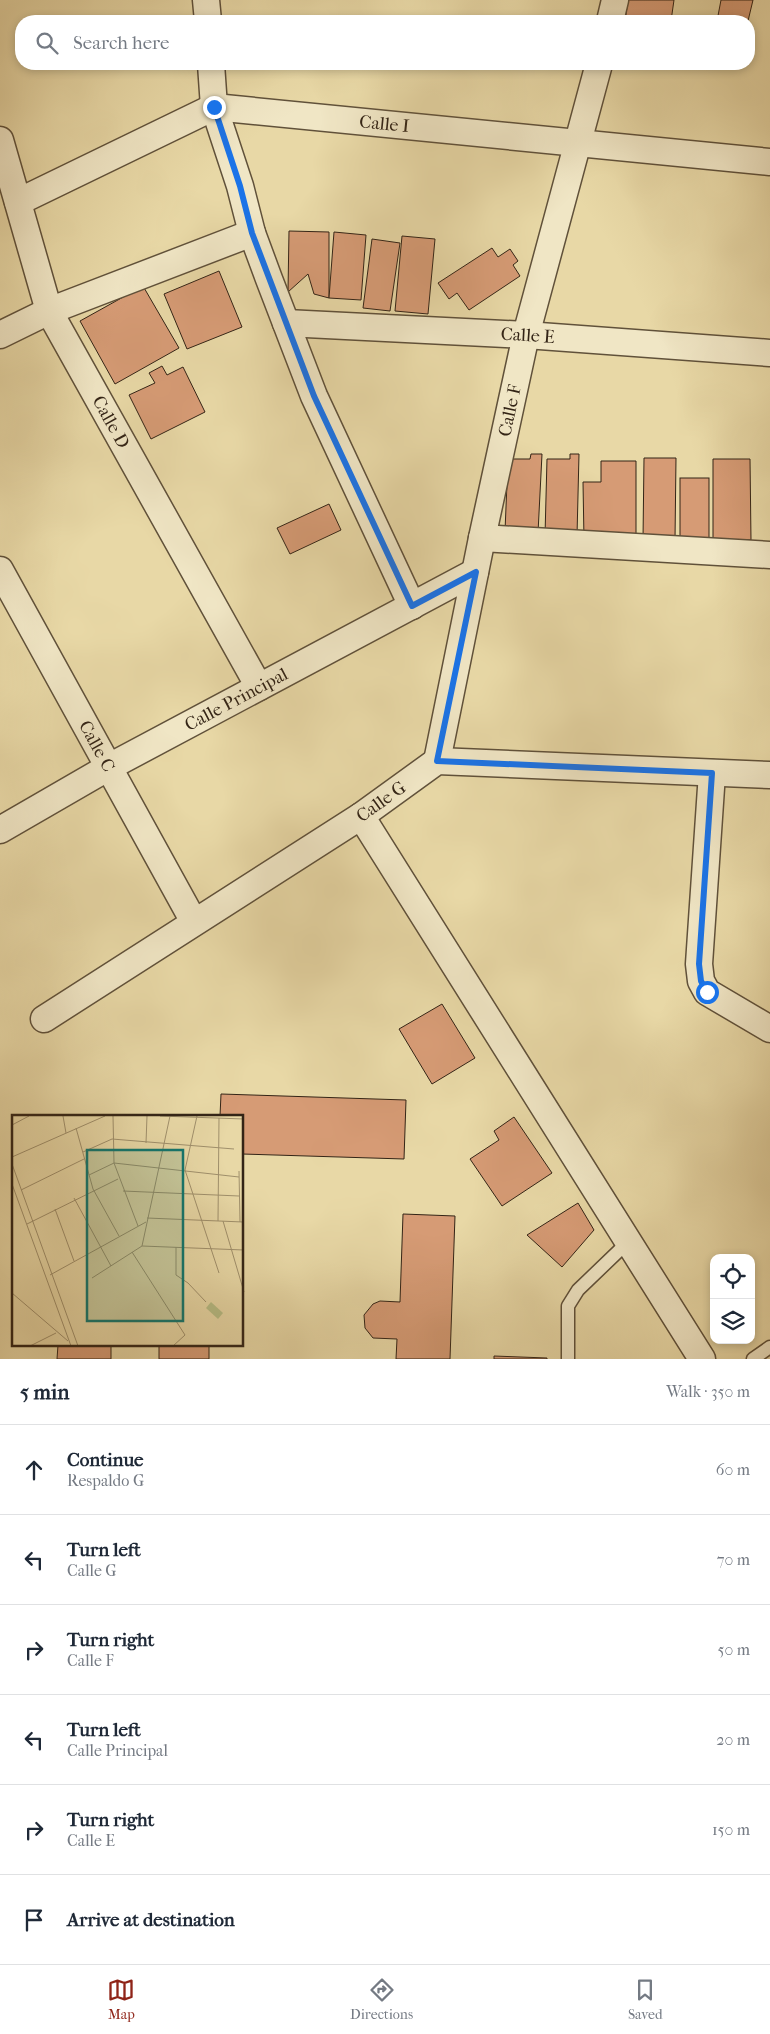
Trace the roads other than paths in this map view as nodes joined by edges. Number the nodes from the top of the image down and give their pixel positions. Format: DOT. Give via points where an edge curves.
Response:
graph roads {
  1 [pos="206,0"];
  2 [pos="615,0"];
  3 [pos="207,15"];
  4 [pos="611,15"];
  5 [pos="211,70"];
  6 [pos="597,70"];
  7 [pos="214,107"];
  8 [pos="0,140"];
  9 [pos="578,144"];
  10 [pos="770,162"];
  11 [pos="18,202"];
  12 [pos="252,233"];
  13 [pos="49,312"];
  14 [pos="286,323"];
  15 [pos="526,335"];
  16 [pos="0,336"];
  17 [pos="770,353"];
  18 [pos="482,538"];
  19 [pos="770,555"];
  20 [pos="0,570"];
  21 [pos="476,572"];
  22 [pos="412,606"];
  23 [pos="259,687"];
  24 [pos="437,761"];
  25 [pos="109,767"];
  26 [pos="712,773"];
  27 [pos="770,775"];
  28 [pos="361,816"];
  29 [pos="0,830"];
  30 [pos="194,922"];
  31 [pos="44,1019"];
  32 [pos="770,1029"];
  33 [pos="629,1241"];
  34 [pos="770,1347"];
  35 [pos="568,1359"];
  36 [pos="702,1359"];
  37 [pos="753,1359"];
  1 -- 3 [label="street"];
  2 -- 4 [label="street"];
  5 -- 7 [label="street"];
  6 -- 9 [label="street, Calle F"];
  7 -- 9 [label="street, Calle I"];
  7 -- 11 [label="street"];
  7 -- 12 [label="street"];
  8 -- 11 [label="street, Calle D"];
  9 -- 10 [label="street, Calle I"];
  9 -- 15 [label="street, Calle F"];
  11 -- 13 [label="street, Calle D"];
  12 -- 13 [label="street"];
  12 -- 14 [label="street"];
  13 -- 16 [label="street"];
  13 -- 23 [label="street, Calle D"];
  14 -- 15 [label="street, Calle E"];
  14 -- 22 [label="street" via="314,396"];
  15 -- 17 [label="street, Calle E"];
  15 -- 18 [label="street, Calle F"];
  18 -- 19 [label="street"];
  18 -- 21 [label="street, Calle F"];
  20 -- 25 [label="street, Calle C"];
  21 -- 22 [label="street, Calle Principal"];
  21 -- 24 [label="street, Calle F"];
  22 -- 23 [label="street, Calle Principal"];
  23 -- 25 [label="street, Calle Principal"];
  24 -- 26 [label="street"];
  24 -- 28 [label="street, Calle G"];
  25 -- 29 [label="street, Calle Principal"];
  25 -- 30 [label="street, Calle C"];
  26 -- 27 [label="street"];
  26 -- 32 [label="street" via="699,964 701,981 707,992"];
  28 -- 30 [label="street, Calle G"];
  28 -- 33 [label="street"];
  30 -- 31 [label="street, Calle G"];
  33 -- 35 [label="lane" via="578,1290 568,1306"];
  33 -- 36 [label="street"];
  34 -- 37 [label="lane"];
}
